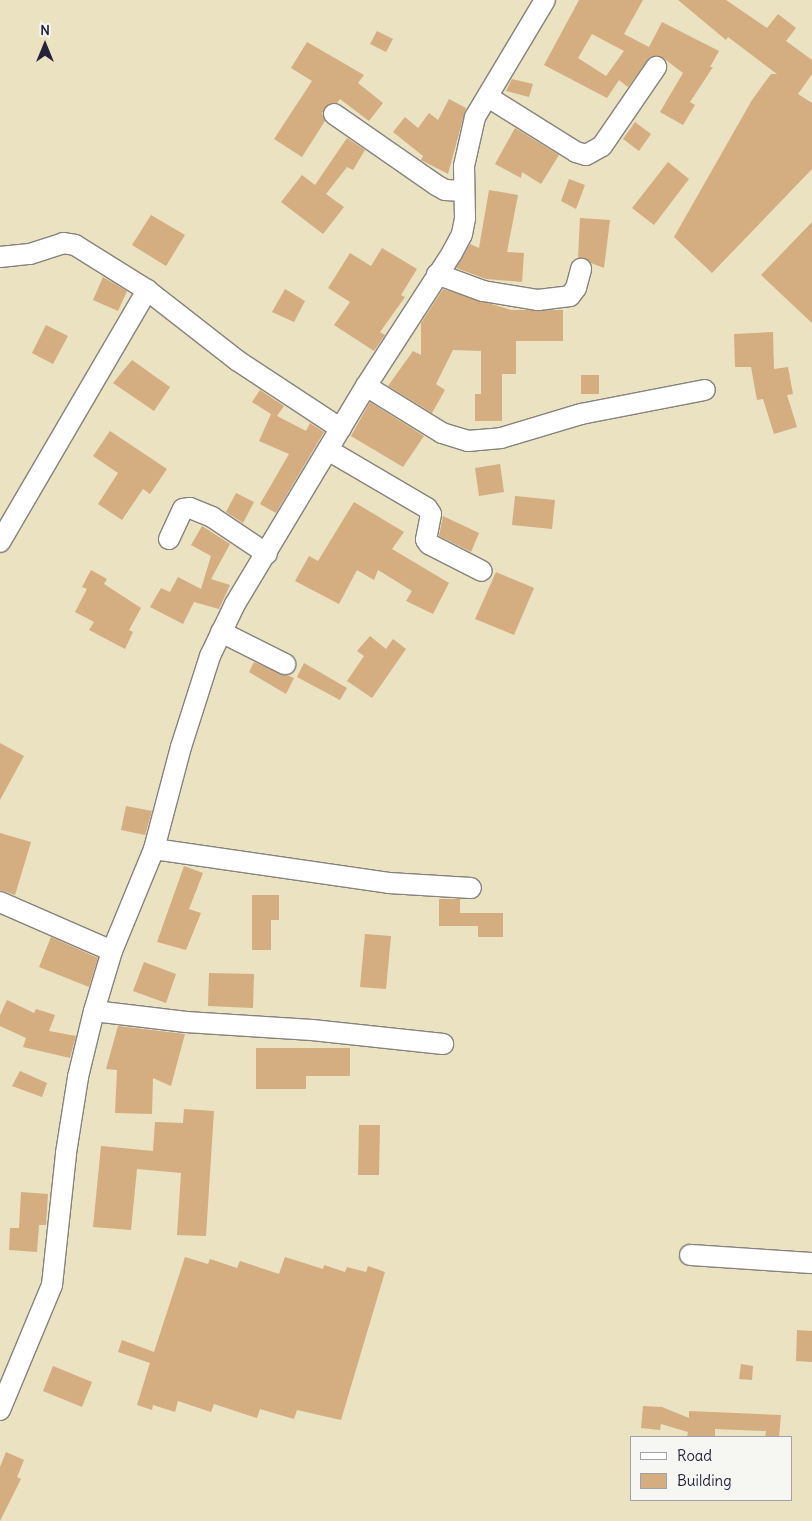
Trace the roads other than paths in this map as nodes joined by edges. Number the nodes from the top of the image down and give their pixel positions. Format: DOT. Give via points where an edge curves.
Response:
graph roads {
  1 [pos="545,0"];
  2 [pos="656,67"];
  3 [pos="488,97"];
  4 [pos="334,114"];
  5 [pos="464,191"];
  6 [pos="0,258"];
  7 [pos="581,269"];
  8 [pos="437,274"];
  9 [pos="147,290"];
  10 [pos="366,386"];
  11 [pos="705,390"];
  12 [pos="341,429"];
  13 [pos="328,450"];
  14 [pos="169,539"];
  15 [pos="0,542"];
  16 [pos="267,554"];
  17 [pos="482,571"];
  18 [pos="221,632"];
  19 [pos="285,664"];
  20 [pos="154,849"];
  21 [pos="471,888"];
  22 [pos="0,902"];
  23 [pos="112,951"];
  24 [pos="94,1011"];
  25 [pos="443,1044"];
  26 [pos="690,1255"];
  27 [pos="812,1263"];
  28 [pos="0,1410"];
  1 -- 3 [label="street"];
  2 -- 3 [label="street" via="602,146 586,155"];
  3 -- 5 [label="street" via="468,138"];
  4 -- 5 [label="street" via="436,185 446,190"];
  5 -- 8 [label="street" via="462,234"];
  6 -- 9 [label="street" via="30,254 63,243 75,245"];
  7 -- 8 [label="street" via="576,288 570,296 538,300 484,291"];
  8 -- 10 [label="street"];
  9 -- 12 [label="street" via="238,361"];
  9 -- 15 [label="street"];
  10 -- 11 [label="street" via="442,433 468,441 501,438 581,414"];
  10 -- 12 [label="street"];
  12 -- 13 [label="street"];
  13 -- 16 [label="street"];
  13 -- 17 [label="street" via="427,508 431,514 426,540 429,544"];
  14 -- 16 [label="street" via="183,509 190,508 212,518"];
  16 -- 18 [label="street"];
  18 -- 19 [label="street"];
  18 -- 20 [label="street" via="181,747"];
  20 -- 21 [label="street" via="389,883"];
  20 -- 23 [label="street"];
  22 -- 23 [label="street"];
  23 -- 24 [label="street"];
  24 -- 25 [label="street"];
  24 -- 28 [label="street" via="78,1077 69,1134 52,1285"];
  26 -- 27 [label="street"];
}
